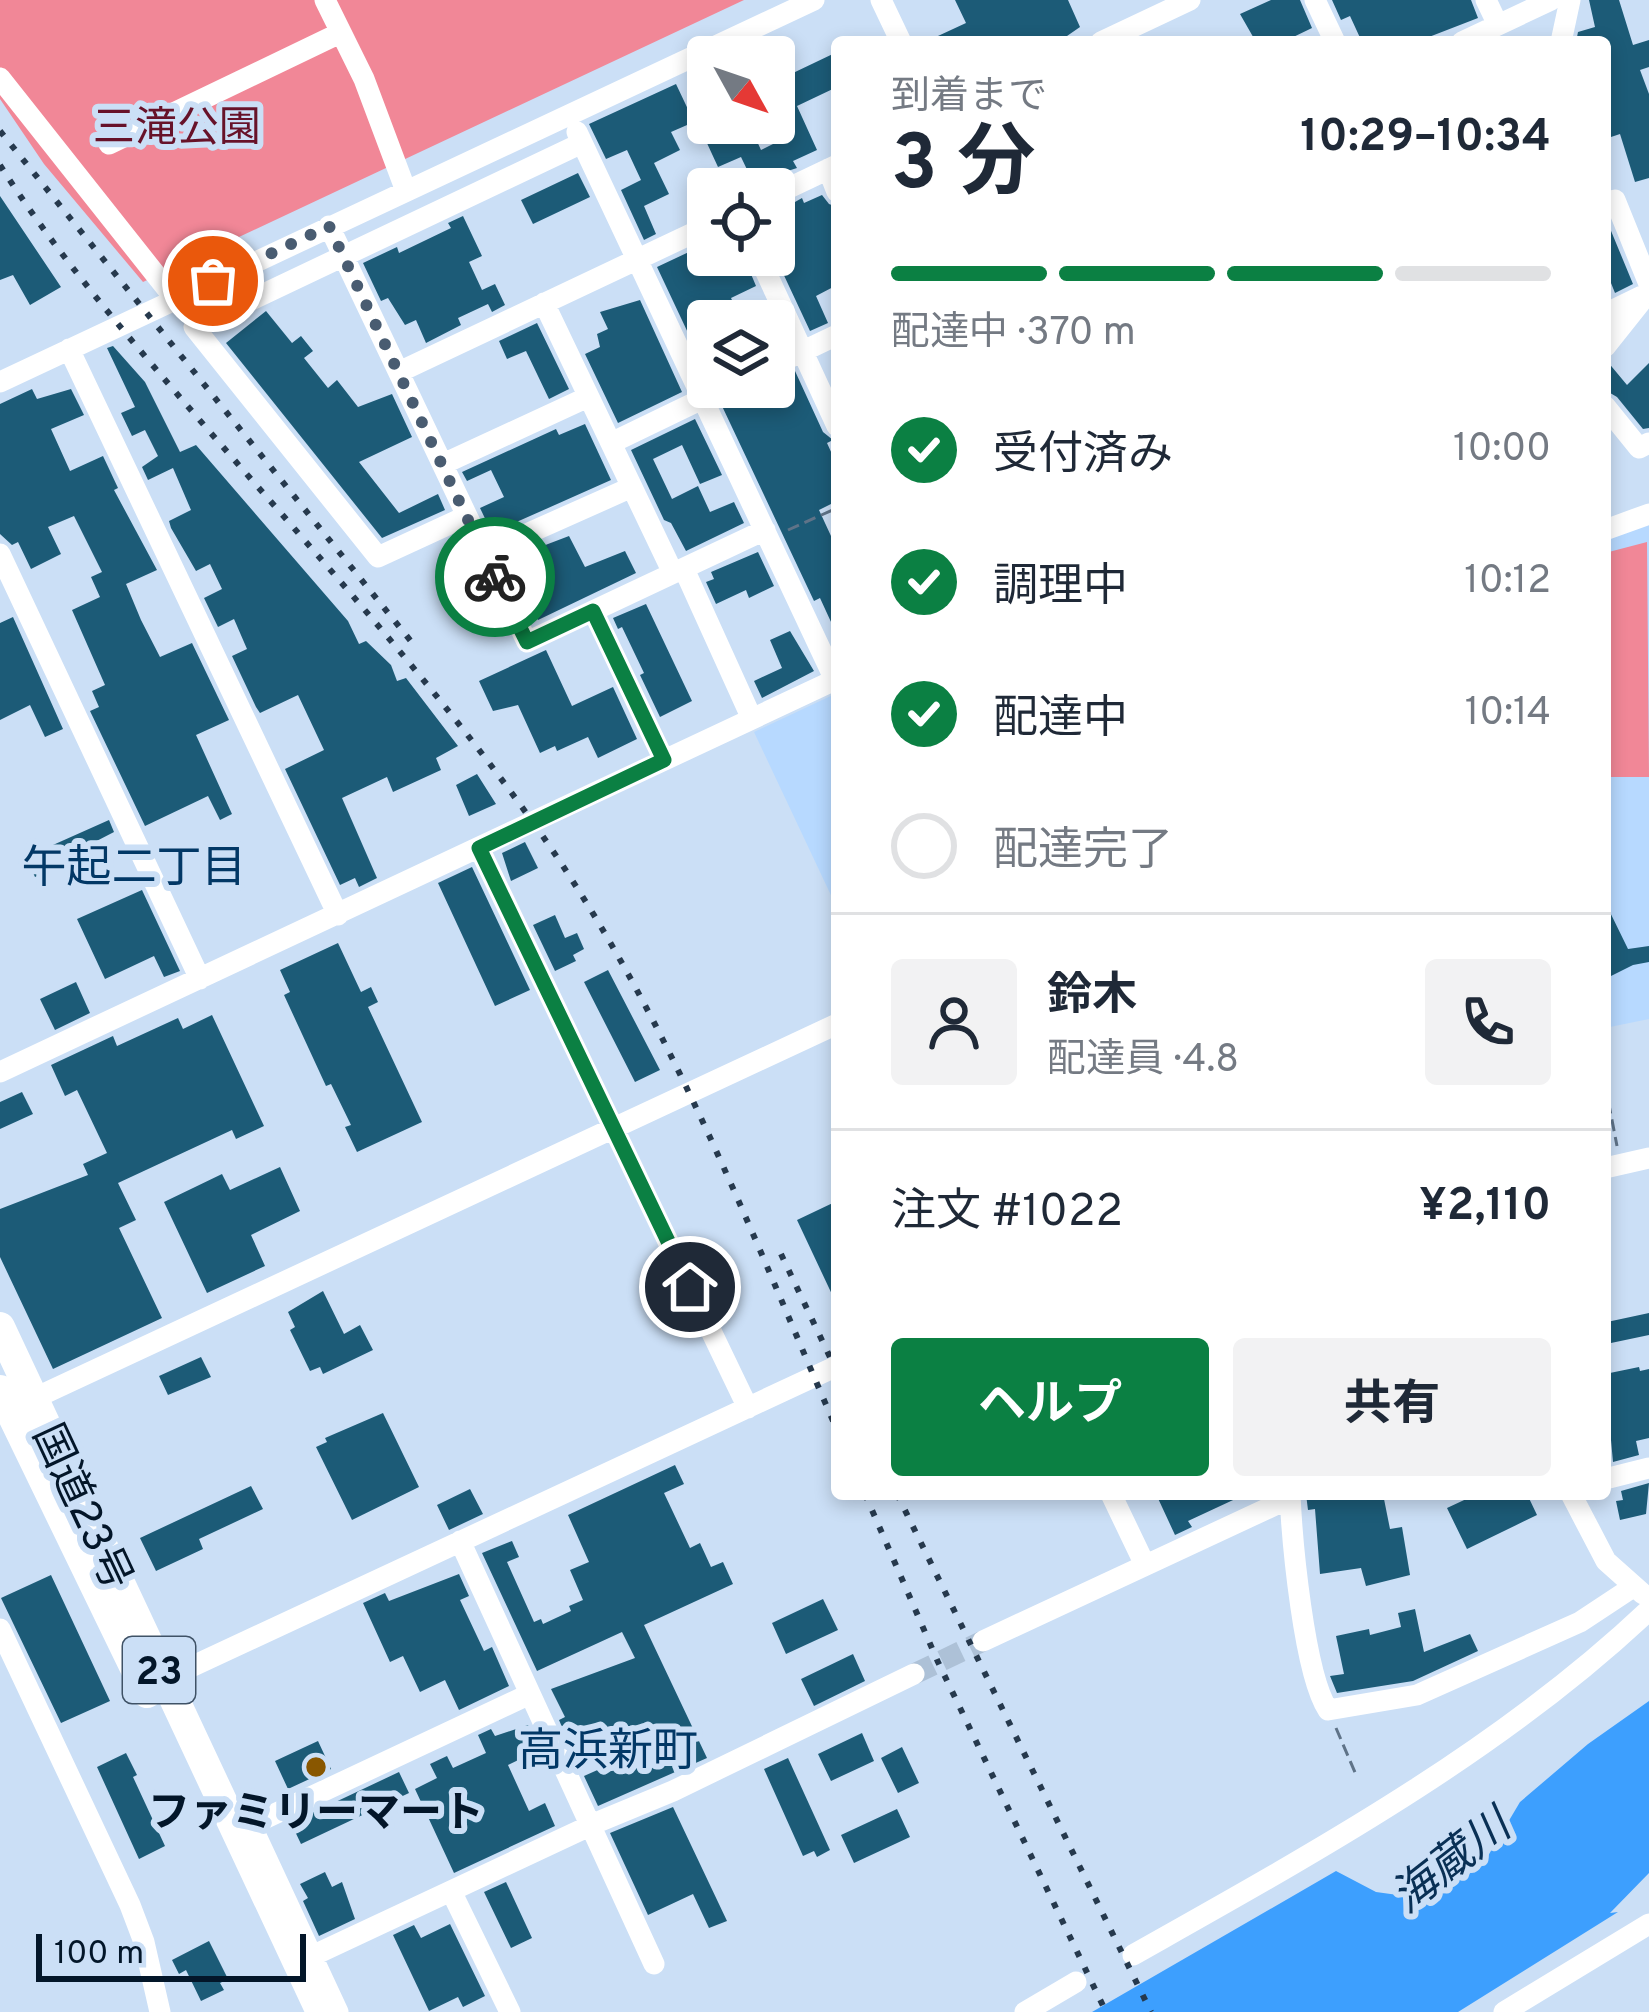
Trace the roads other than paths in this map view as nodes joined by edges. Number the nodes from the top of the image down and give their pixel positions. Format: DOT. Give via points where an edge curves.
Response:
graph roads {
  1 [pos="325,0"];
  2 [pos="814,0"];
  3 [pos="881,0"];
  4 [pos="1190,0"];
  5 [pos="1315,0"];
  6 [pos="1486,0"];
  7 [pos="1552,0"];
  8 [pos="1570,0"];
  9 [pos="1498,25"];
  10 [pos="340,33"];
  11 [pos="898,36"];
  12 [pos="1114,36"];
  13 [pos="1332,36"];
  14 [pos="1475,36"];
  15 [pos="1562,36"];
  16 [pos="0,78"];
  17 [pos="568,115"];
  18 [pos="582,143"];
  19 [pos="109,144"];
  20 [pos="831,167"];
  21 [pos="795,185"];
  22 [pos="406,191"];
  23 [pos="1611,201"];
  24 [pos="329,226"];
  25 [pos="687,236"];
  26 [pos="343,256"];
  27 [pos="637,259"];
  28 [pos="768,276"];
  29 [pos="1648,290"];
  30 [pos="175,299"];
  31 [pos="544,303"];
  32 [pos="1611,311"];
  33 [pos="831,338"];
  34 [pos="1611,339"];
  35 [pos="69,349"];
  36 [pos="802,352"];
  37 [pos="795,355"];
  38 [pos="687,367"];
  39 [pos="398,372"];
  40 [pos="0,382"];
  41 [pos="588,398"];
  42 [pos="687,406"];
  43 [pos="706,408"];
  44 [pos="831,413"];
  45 [pos="1611,413"];
  46 [pos="611,443"];
  47 [pos="1649,443"];
  48 [pos="443,464"];
  49 [pos="632,487"];
  50 [pos="1649,514"];
  51 [pos="467,516"];
  52 [pos="1611,528"];
  53 [pos="768,534"];
  54 [pos="0,554"];
  55 [pos="484,554"];
  56 [pos="678,571"];
  57 [pos="593,611"];
  58 [pos="831,669"];
  59 [pos="831,682"];
  60 [pos="752,719"];
  61 [pos="664,760"];
  62 [pos="479,848"];
  63 [pos="338,915"];
  64 [pos="200,979"];
  65 [pos="831,1027"];
  66 [pos="0,1072"];
  67 [pos="612,1126"];
  68 [pos="1649,1158"];
  69 [pos="1612,1167"];
  70 [pos="0,1327"];
  71 [pos="831,1369"];
  72 [pos="11,1403"];
  73 [pos="748,1408"];
  74 [pos="1649,1468"];
  75 [pos="1611,1478"];
  76 [pos="1114,1500"];
  77 [pos="1282,1500"];
  78 [pos="1290,1500"];
  79 [pos="1574,1500"];
  80 [pos="460,1541"];
  81 [pos="1145,1565"];
  82 [pos="1641,1593"];
  83 [pos="1649,1610"];
  84 [pos="0,1629"];
  85 [pos="982,1641"];
  86 [pos="914,1674"];
  87 [pos="164,1680"];
  88 [pos="530,1694"];
  89 [pos="591,1827"];
  90 [pos="243,1829"];
  91 [pos="452,1893"];
  92 [pos="1649,1924"];
  93 [pos="1132,1955"];
  94 [pos="312,1956"];
  95 [pos="654,1964"];
  96 [pos="1076,1982"];
  97 [pos="160,2012"];
  98 [pos="301,2012"];
  99 [pos="321,2012"];
  100 [pos="338,2012"];
  101 [pos="510,2012"];
  102 [pos="1025,2012"];
  103 [pos="1504,2012"];
  1 -- 10 [label="street"];
  2 -- 17 [label="street"];
  3 -- 11 [label="street"];
  4 -- 12 [label="street"];
  5 -- 13 [label="street"];
  6 -- 9 [label="street"];
  7 -- 9 [label="street"];
  8 -- 15 [label="street"];
  9 -- 14 [label="street"];
  10 -- 19 [label="street"];
  10 -- 22 [label="street"];
  16 -- 30 [label="street"];
  17 -- 18 [label="street"];
  17 -- 22 [label="street"];
  18 -- 26 [label="street"];
  18 -- 27 [label="street"];
  20 -- 21 [label="street"];
  22 -- 24 [label="street"];
  23 -- 29 [label="street"];
  24 -- 26 [label="street"];
  24 -- 30 [label="street"];
  25 -- 27 [label="street"];
  26 -- 39 [label="street"];
  26 -- 51 [label="street" via="194,327 378,557"];
  27 -- 31 [label="street"];
  27 -- 38 [label="street"];
  28 -- 36 [label="street"];
  29 -- 32 [label="street"];
  29 -- 34 [label="street"];
  30 -- 35 [label="street"];
  31 -- 39 [label="street"];
  31 -- 41 [label="street"];
  33 -- 36 [label="street"];
  35 -- 40 [label="street"];
  35 -- 63 [label="street"];
  36 -- 37 [label="street"];
  36 -- 44 [label="street"];
  39 -- 48 [label="street"];
  41 -- 46 [label="street"];
  41 -- 48 [label="street"];
  42 -- 46 [label="street"];
  43 -- 53 [label="street"];
  45 -- 47 [label="street" via="1639,448"];
  46 -- 49 [label="street"];
  48 -- 51 [label="street"];
  49 -- 55 [label="street"];
  49 -- 56 [label="street"];
  50 -- 52 [label="street"];
  51 -- 55 [label="street"];
  53 -- 56 [label="street"];
  53 -- 58 [label="street"];
  54 -- 64 [label="street"];
  55 -- 57 [label="street" via="527,642"];
  56 -- 57 [label="street"];
  56 -- 60 [label="street"];
  57 -- 61 [label="street"];
  59 -- 60 [label="street"];
  60 -- 61 [label="street"];
  61 -- 62 [label="street"];
  62 -- 63 [label="street"];
  62 -- 67 [label="street"];
  63 -- 64 [label="street"];
  64 -- 66 [label="street"];
  65 -- 67 [label="street"];
  67 -- 72 [label="street"];
  67 -- 73 [label="street"];
  68 -- 69 [label="street"];
  70 -- 72 [label="highway, 国道23号 / 23"];
  71 -- 73 [label="street"];
  72 -- 87 [label="highway, 国道23号 / 23"];
  72 -- 98 [label="highway, 国道23号 / 23"];
  73 -- 80 [label="street"];
  74 -- 75 [label="street"];
  76 -- 81 [label="street"];
  77 -- 81 [label="street"];
  78 -- 82 [label="street" via="1315,1680 1328,1710 1417,1694"];
  79 -- 82 [label="street" via="1593,1540"];
  80 -- 87 [label="street"];
  80 -- 88 [label="street"];
  81 -- 85 [label="street"];
  83 -- 93 [label="street" via="1440,1772"];
  84 -- 97 [label="street" via="130,1905"];
  86 -- 89 [label="street"];
  87 -- 90 [label="highway, 国道23号 / 23"];
  88 -- 89 [label="street"];
  88 -- 90 [label="street"];
  89 -- 91 [label="street"];
  89 -- 95 [label="street"];
  90 -- 94 [label="street"];
  90 -- 99 [label="highway, 国道23号 / 23"];
  91 -- 94 [label="street"];
  91 -- 101 [label="street"];
  92 -- 103 [label="street"];
  94 -- 100 [label="street"];
  96 -- 102 [label="street"];
}
